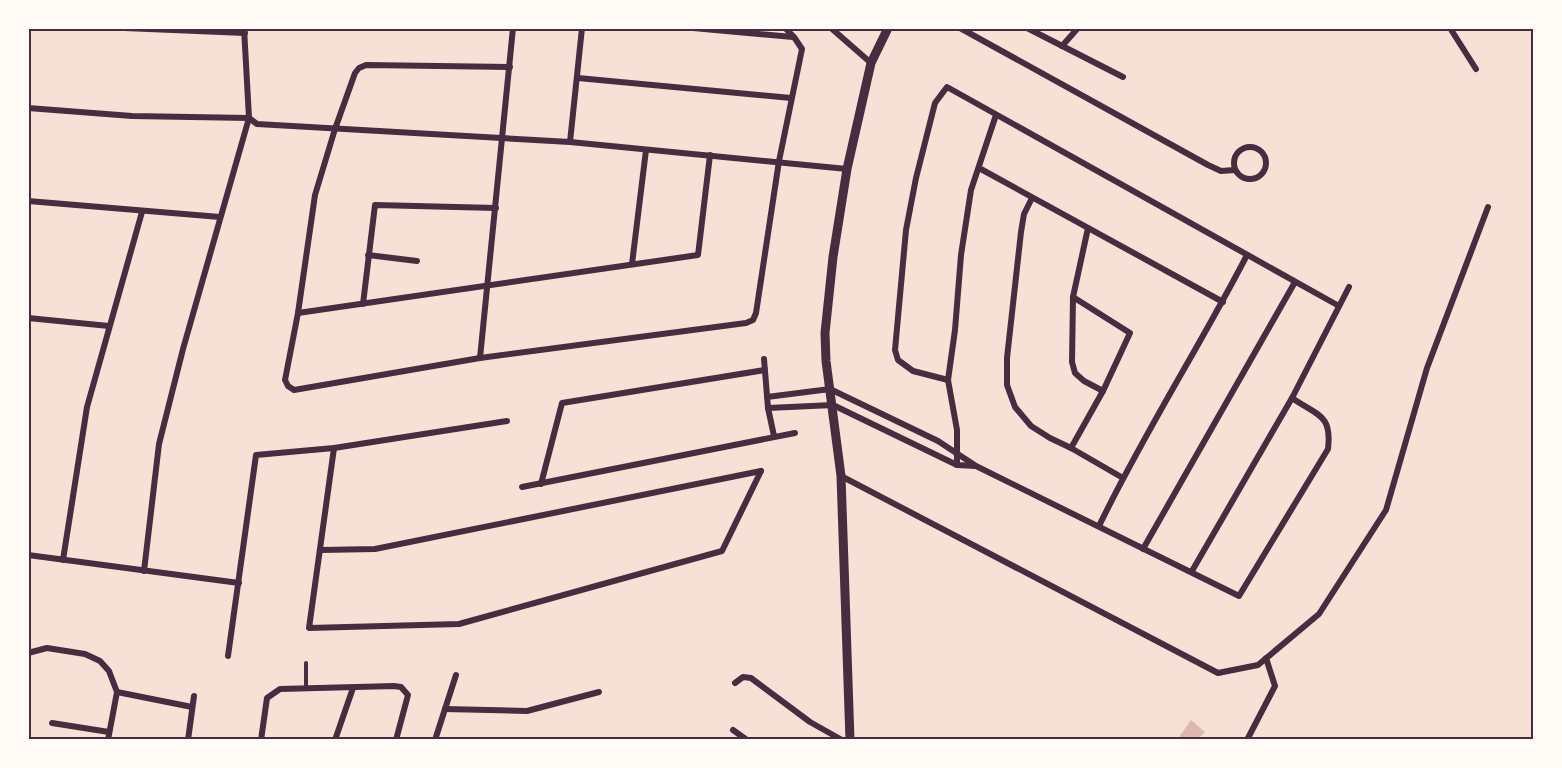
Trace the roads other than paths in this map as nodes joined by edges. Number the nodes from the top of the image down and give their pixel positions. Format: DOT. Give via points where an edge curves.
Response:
graph roads {
  1 [pos="124,28"];
  2 [pos="513,28"];
  3 [pos="582,28"];
  4 [pos="693,28"];
  5 [pos="784,28"];
  6 [pos="831,28"];
  7 [pos="888,28"];
  8 [pos="960,28"];
  9 [pos="1027,28"];
  10 [pos="1078,28"];
  11 [pos="1450,28"];
  12 [pos="244,31"];
  13 [pos="794,37"];
  14 [pos="1062,46"];
  15 [pos="872,63"];
  16 [pos="510,67"];
  17 [pos="1476,69"];
  18 [pos="1123,77"];
  19 [pos="578,78"];
  20 [pos="791,98"];
  21 [pos="28,108"];
  22 [pos="996,115"];
  23 [pos="249,118"];
  24 [pos="335,129"];
  25 [pos="503,138"];
  26 [pos="570,142"];
  27 [pos="646,150"];
  28 [pos="710,155"];
  29 [pos="779,161"];
  30 [pos="978,168"];
  31 [pos="847,170"];
  32 [pos="1235,170"];
  33 [pos="1032,198"];
  34 [pos="28,201"];
  35 [pos="1488,207"];
  36 [pos="496,208"];
  37 [pos="142,212"];
  38 [pos="220,217"];
  39 [pos="1088,228"];
  40 [pos="368,255"];
  41 [pos="1247,255"];
  42 [pos="417,261"];
  43 [pos="632,264"];
  44 [pos="1295,282"];
  45 [pos="486,286"];
  46 [pos="1349,287"];
  47 [pos="1073,297"];
  48 [pos="1223,302"];
  49 [pos="363,304"];
  50 [pos="1339,306"];
  51 [pos="298,314"];
  52 [pos="28,318"];
  53 [pos="109,326"];
  54 [pos="480,358"];
  55 [pos="764,359"];
  56 [pos="765,370"];
  57 [pos="948,380"];
  58 [pos="830,389"];
  59 [pos="1103,391"];
  60 [pos="767,397"];
  61 [pos="1292,398"];
  62 [pos="832,405"];
  63 [pos="768,408"];
  64 [pos="507,421"];
  65 [pos="795,433"];
  66 [pos="774,436"];
  67 [pos="334,448"];
  68 [pos="1071,448"];
  69 [pos="957,453"];
  70 [pos="957,465"];
  71 [pos="976,466"];
  72 [pos="841,476"];
  73 [pos="1123,478"];
  74 [pos="541,484"];
  75 [pos="522,487"];
  76 [pos="1100,526"];
  77 [pos="1143,549"];
  78 [pos="321,550"];
  79 [pos="28,555"];
  80 [pos="63,560"];
  81 [pos="144,571"];
  82 [pos="1192,571"];
  83 [pos="239,583"];
  84 [pos="28,653"];
  85 [pos="228,656"];
  86 [pos="1266,658"];
  87 [pos="306,663"];
  88 [pos="456,675"];
  89 [pos="735,683"];
  90 [pos="353,688"];
  91 [pos="306,689"];
  92 [pos="117,692"];
  93 [pos="599,692"];
  94 [pos="194,696"];
  95 [pos="192,707"];
  96 [pos="445,709"];
  97 [pos="52,723"];
  98 [pos="733,730"];
  99 [pos="109,732"];
  100 [pos="108,740"];
  101 [pos="188,740"];
  102 [pos="261,740"];
  103 [pos="335,740"];
  104 [pos="396,740"];
  105 [pos="435,740"];
  106 [pos="747,740"];
  107 [pos="842,740"];
  108 [pos="850,740"];
  109 [pos="1247,740"];
  1 -- 12 [label="street"];
  2 -- 16 [label="street"];
  3 -- 19 [label="street"];
  4 -- 13 [label="street"];
  5 -- 13 [label="street"];
  6 -- 15 [label="street"];
  7 -- 15 [label="street"];
  8 -- 32 [label="street" via="1208,165 1221,171"];
  9 -- 14 [label="street"];
  10 -- 14 [label="street"];
  11 -- 17 [label="street"];
  12 -- 23 [label="street"];
  13 -- 20 [label="street" via="801,49"];
  14 -- 18 [label="street"];
  15 -- 31 [label="street"];
  16 -- 24 [label="street" via="366,65 355,73"];
  16 -- 25 [label="street"];
  19 -- 20 [label="street"];
  19 -- 26 [label="street"];
  20 -- 29 [label="street"];
  21 -- 23 [label="street" via="132,116"];
  22 -- 30 [label="street"];
  22 -- 41 [label="street"];
  22 -- 57 [label="street" via="947,87 935,103 906,230 895,350 898,360 913,371"];
  23 -- 24 [label="street" via="257,124"];
  23 -- 38 [label="street"];
  24 -- 25 [label="street"];
  24 -- 51 [label="street" via="315,195"];
  25 -- 26 [label="street"];
  25 -- 36 [label="street"];
  26 -- 27 [label="street"];
  27 -- 28 [label="street"];
  27 -- 43 [label="street"];
  28 -- 29 [label="street"];
  28 -- 43 [label="street" via="698,255"];
  29 -- 31 [label="street"];
  29 -- 54 [label="street" via="753,320"];
  30 -- 33 [label="street"];
  30 -- 57 [label="street" via="961,255"];
  31 -- 58 [label="street" via="825,333"];
  32 -- 32 [label="street" via="1243,177 1253,178 1262,173 1265,159 1259,150 1244,148 1236,154"];
  33 -- 39 [label="street"];
  33 -- 68 [label="street" via="1021,232 1007,385 1015,407 1031,426"];
  34 -- 37 [label="street"];
  35 -- 86 [label="street" via="1427,368 1386,510 1319,614"];
  36 -- 40 [label="street" via="375,206"];
  36 -- 45 [label="street"];
  37 -- 38 [label="street"];
  37 -- 53 [label="street"];
  38 -- 81 [label="street" via="159,444"];
  39 -- 47 [label="street"];
  39 -- 48 [label="street"];
  40 -- 42 [label="street"];
  40 -- 49 [label="street"];
  41 -- 44 [label="street"];
  41 -- 48 [label="street"];
  43 -- 45 [label="street"];
  44 -- 50 [label="street"];
  44 -- 77 [label="street"];
  45 -- 49 [label="street"];
  45 -- 54 [label="street"];
  46 -- 50 [label="street"];
  47 -- 59 [label="street" via="1075,373"];
  47 -- 59 [label="street" via="1130,333"];
  48 -- 73 [label="street"];
  49 -- 51 [label="street"];
  50 -- 61 [label="street"];
  51 -- 54 [label="street" via="285,380 294,390"];
  52 -- 53 [label="street"];
  53 -- 80 [label="street" via="87,407"];
  55 -- 56 [label="street"];
  56 -- 60 [label="street"];
  56 -- 74 [label="street" via="562,403"];
  57 -- 69 [label="street"];
  58 -- 60 [label="street"];
  58 -- 62 [label="street"];
  58 -- 69 [label="street"];
  59 -- 68 [label="street"];
  60 -- 63 [label="street"];
  61 -- 82 [label="street"];
  61 -- 82 [label="street" via="1326,421 1330,431 1328,449 1239,596"];
  62 -- 63 [label="street"];
  62 -- 70 [label="street"];
  62 -- 72 [label="street"];
  63 -- 66 [label="street"];
  64 -- 67 [label="street"];
  65 -- 66 [label="street"];
  66 -- 74 [label="street"];
  67 -- 78 [label="street"];
  67 -- 83 [label="street" via="255,455"];
  68 -- 73 [label="street"];
  69 -- 70 [label="street"];
  69 -- 71 [label="street"];
  70 -- 71 [label="street"];
  71 -- 76 [label="street"];
  72 -- 86 [label="street" via="1218,673 1258,665"];
  72 -- 108 [label="street"];
  73 -- 76 [label="street"];
  74 -- 75 [label="street"];
  76 -- 77 [label="street"];
  77 -- 82 [label="street"];
  78 -- 78 [label="street" via="309,628 459,624 722,551 761,471 375,549"];
  79 -- 80 [label="street"];
  80 -- 81 [label="street"];
  81 -- 83 [label="street"];
  83 -- 85 [label="street"];
  84 -- 92 [label="street" via="47,648 85,654 109,671"];
  86 -- 109 [label="street" via="1275,686"];
  87 -- 91 [label="lane"];
  88 -- 96 [label="street"];
  89 -- 107 [label="street" via="743,677 751,678 810,722"];
  90 -- 91 [label="street"];
  90 -- 103 [label="street"];
  90 -- 104 [label="street" via="394,686 408,695"];
  91 -- 102 [label="street" via="280,689 267,699"];
  92 -- 95 [label="street"];
  92 -- 99 [label="street"];
  93 -- 96 [label="street" via="527,711"];
  94 -- 95 [label="street"];
  95 -- 101 [label="street"];
  96 -- 105 [label="street"];
  97 -- 99 [label="street"];
  98 -- 106 [label="street"];
  99 -- 100 [label="street"];
}
